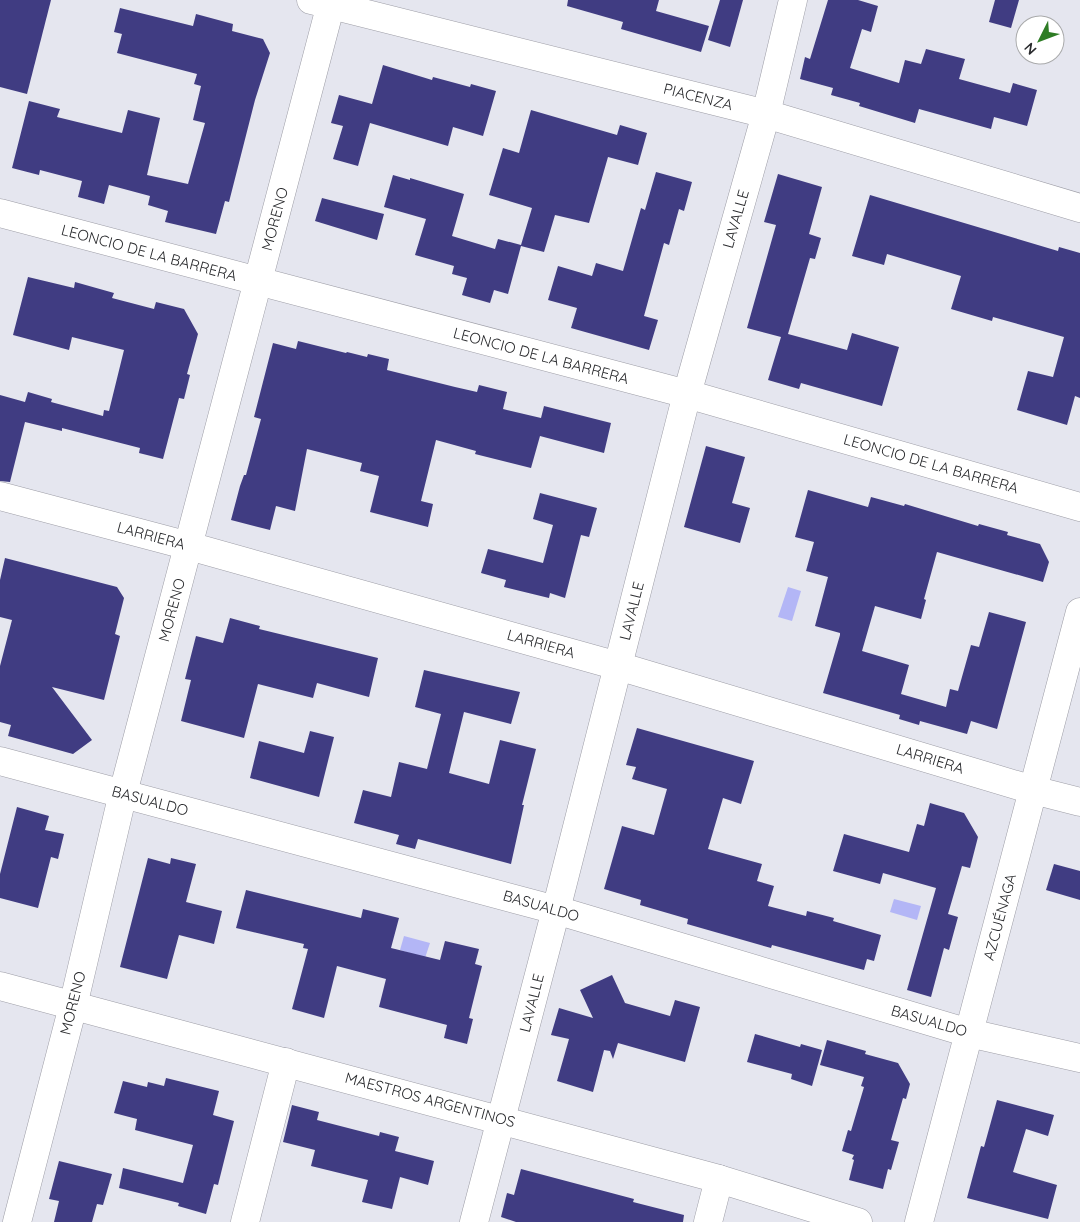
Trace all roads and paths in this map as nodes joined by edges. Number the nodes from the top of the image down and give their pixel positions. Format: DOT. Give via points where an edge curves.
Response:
graph roads {
  1 [pos="793,0"];
  2 [pos="325,2"];
  3 [pos="766,114"];
  4 [pos="1080,208"];
  5 [pos="0,214"];
  6 [pos="258,282"];
  7 [pos="687,394"];
  8 [pos="0,496"];
  9 [pos="1080,507"];
  10 [pos="189,546"];
  11 [pos="1080,612"];
  12 [pos="618,666"];
  13 [pos="0,761"];
  14 [pos="1033,790"];
  15 [pos="123,793"];
  16 [pos="1080,802"];
  17 [pos="556,910"];
  18 [pos="0,986"];
  19 [pos="73,1006"];
  20 [pos="969,1033"];
  21 [pos="1080,1058"];
  22 [pos="286,1062"];
  23 [pos="502,1120"];
  24 [pos="719,1179"];
  25 [pos="17,1222"];
  26 [pos="245,1222"];
  27 [pos="474,1222"];
  28 [pos="708,1222"];
  29 [pos="858,1222"];
  30 [pos="919,1222"];
  1 -- 3 [label="street, LAVALLE"];
  2 -- 3 [label="street, PIACENZA"];
  2 -- 6 [label="street, MORENO"];
  3 -- 4 [label="street, PIACENZA"];
  3 -- 7 [label="street, LAVALLE"];
  5 -- 6 [label="street, LEONCIO DE LA BARRERA"];
  6 -- 7 [label="street, LEONCIO DE LA BARRERA"];
  6 -- 10 [label="street, MORENO"];
  7 -- 9 [label="street, LEONCIO DE LA BARRERA"];
  7 -- 12 [label="street, LAVALLE"];
  8 -- 10 [label="street, LARRIERA"];
  10 -- 12 [label="street, LARRIERA"];
  10 -- 15 [label="street, MORENO"];
  11 -- 14 [label="street, AZCUÉNAGA"];
  12 -- 14 [label="street, LARRIERA"];
  12 -- 17 [label="street, LAVALLE"];
  13 -- 15 [label="street, BASUALDO"];
  14 -- 16 [label="street, LARRIERA"];
  14 -- 20 [label="street, AZCUÉNAGA"];
  15 -- 17 [label="street, BASUALDO"];
  15 -- 19 [label="street, MORENO"];
  17 -- 20 [label="street, BASUALDO"];
  17 -- 23 [label="street, LAVALLE"];
  18 -- 19 [label="street, MAESTROS ARGENTINOS"];
  19 -- 22 [label="street, MAESTROS ARGENTINOS"];
  19 -- 25 [label="street, MORENO"];
  20 -- 21 [label="street, BASUALDO"];
  20 -- 30 [label="street, AZCUÉNAGA"];
  22 -- 23 [label="street, MAESTROS ARGENTINOS"];
  22 -- 26 [label="street"];
  23 -- 24 [label="street, MAESTROS ARGENTINOS"];
  23 -- 27 [label="street, LAVALLE"];
  24 -- 28 [label="street"];
  24 -- 29 [label="street, MAESTROS ARGENTINOS"];
}
